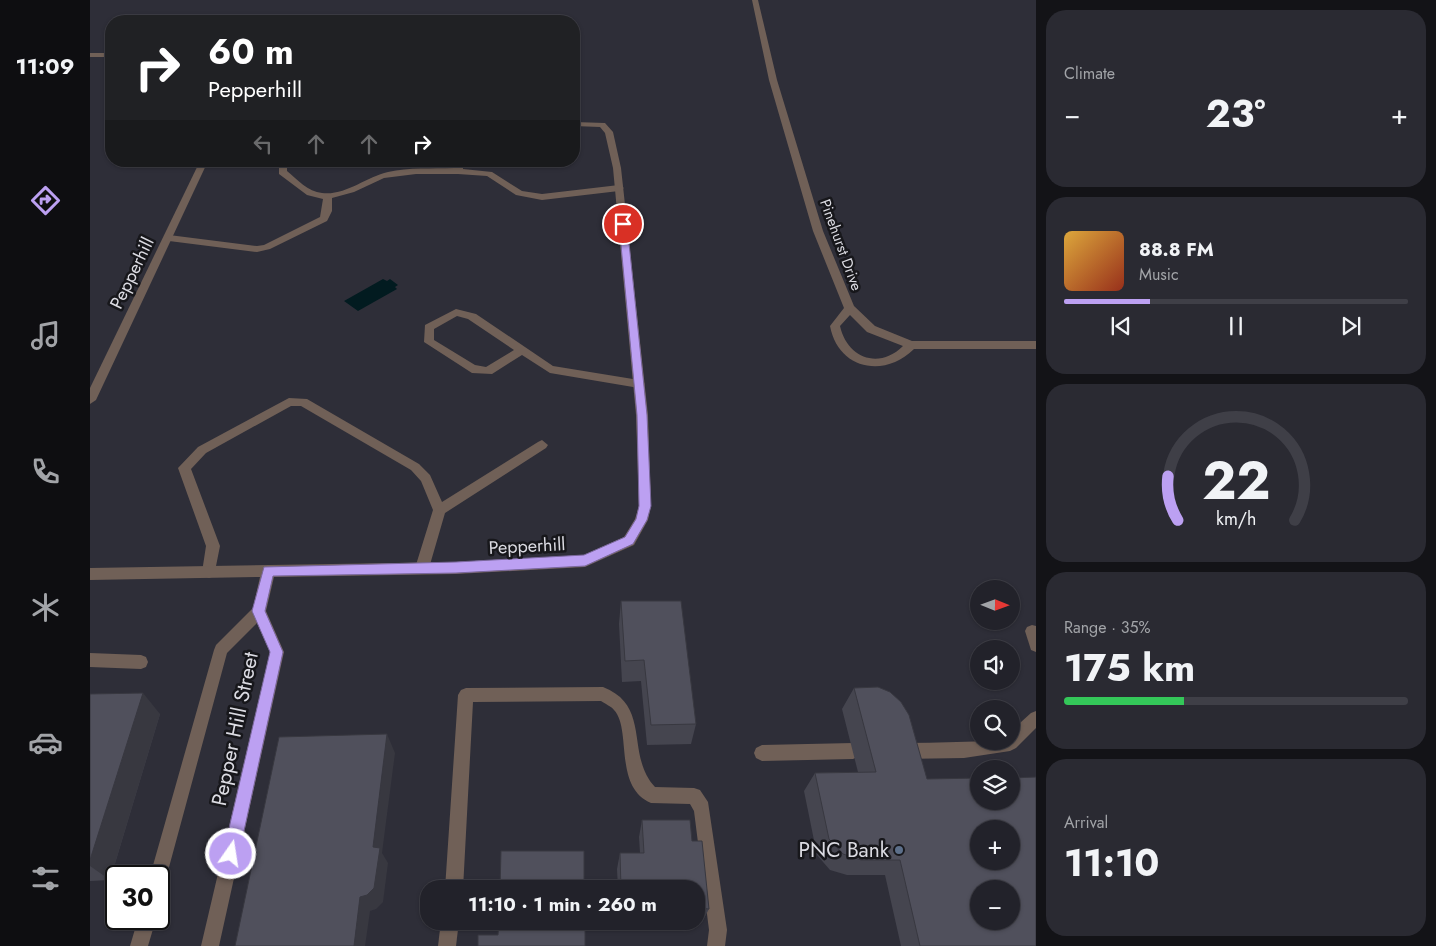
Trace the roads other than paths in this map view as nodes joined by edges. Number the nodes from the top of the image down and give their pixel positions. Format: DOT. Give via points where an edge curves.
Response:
graph roads {
  1 [pos="755,0"];
  2 [pos="90,55"];
  3 [pos="105,55"];
  4 [pos="580,124"];
  5 [pos="201,167"];
  6 [pos="282,167"];
  7 [pos="449,167"];
  8 [pos="462,167"];
  9 [pos="619,188"];
  10 [pos="328,197"];
  11 [pos="169,238"];
  12 [pos="849,308"];
  13 [pos="910,345"];
  14 [pos="1036,345"];
  15 [pos="522,350"];
  16 [pos="639,384"];
  17 [pos="90,400"];
  18 [pos="542,445"];
  19 [pos="439,510"];
  20 [pos="422,568"];
  21 [pos="268,571"];
  22 [pos="209,572"];
  23 [pos="90,574"];
  24 [pos="259,611"];
  25 [pos="90,660"];
  26 [pos="141,662"];
  27 [pos="1036,718"];
  28 [pos="853,751"];
  29 [pos="899,751"];
  30 [pos="762,753"];
  31 [pos="162,865"];
  32 [pos="455,880"];
  33 [pos="144,930"];
  34 [pos="449,930"];
  35 [pos="139,946"];
  36 [pos="210,946"];
  37 [pos="447,946"];
  38 [pos="716,946"];
  1 -- 12 [label="street, Pinehurst Drive" via="773,80 818,231"];
  2 -- 3 [label="street"];
  4 -- 9 [label="street, Pepperhill" via="602,125 609,132"];
  5 -- 11 [label="street, Pepperhill"];
  6 -- 10 [label="street" via="282,172 310,193"];
  7 -- 10 [label="street" via="393,173"];
  8 -- 9 [label="street" via="489,174 519,193 542,197"];
  9 -- 16 [label="street, Pepperhill"];
  10 -- 11 [label="street" via="324,219 267,247 246,250"];
  11 -- 17 [label="street, Pepperhill"];
  12 -- 13 [label="street, Pinehurst Drive" via="871,329"];
  12 -- 13 [label="street" via="835,326 836,336 847,355 868,362 898,358"];
  13 -- 14 [label="street, Pinehurst Drive"];
  15 -- 15 [label="street" via="472,316 456,312 429,327 430,342 472,369 488,371"];
  15 -- 16 [label="street" via="550,369"];
  16 -- 20 [label="street, Pepperhill" via="645,506 629,541 585,560"];
  18 -- 19 [label="street"];
  19 -- 20 [label="street"];
  19 -- 22 [label="street" via="426,478 415,467 303,402 288,402 202,450 184,468 213,546"];
  20 -- 21 [label="street, Pepperhill"];
  21 -- 22 [label="street, Pepperhill"];
  21 -- 24 [label="street"];
  22 -- 23 [label="street, Pepperhill"];
  24 -- 31 [label="street, Pepper Hill Street" via="221,650"];
  24 -- 36 [label="street, Pepper Hill Street" via="277,652"];
  25 -- 26 [label="street"];
  27 -- 29 [label="street" via="1010,743 964,750"];
  28 -- 30 [label="street"];
  32 -- 38 [label="street" via="466,695 603,694 620,705 628,723 633,764 640,783 651,795 694,796 702,808 718,930"];
  33 -- 35 [label="street"];
  34 -- 37 [label="street"];
}
